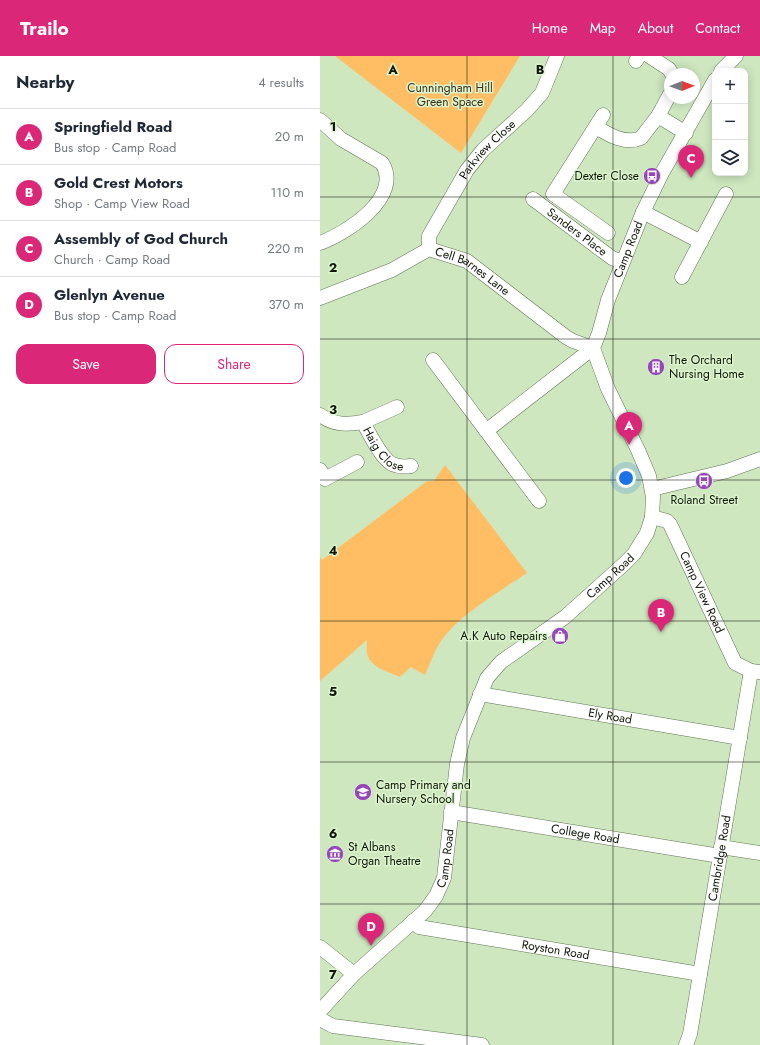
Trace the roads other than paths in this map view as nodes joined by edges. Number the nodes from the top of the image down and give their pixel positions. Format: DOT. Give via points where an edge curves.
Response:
graph roads {
  1 [pos="557,56"];
  2 [pos="649,56"];
  3 [pos="736,56"];
  4 [pos="667,68"];
  5 [pos="725,68"];
  6 [pos="712,86"];
  7 [pos="665,104"];
  8 [pos="603,115"];
  9 [pos="658,116"];
  10 [pos="320,120"];
  11 [pos="596,127"];
  12 [pos="686,134"];
  13 [pos="726,194"];
  14 [pos="533,199"];
  15 [pos="643,212"];
  16 [pos="608,233"];
  17 [pos="701,242"];
  18 [pos="320,243"];
  19 [pos="429,249"];
  20 [pos="622,262"];
  21 [pos="682,277"];
  22 [pos="320,298"];
  23 [pos="593,348"];
  24 [pos="433,360"];
  25 [pos="397,407"];
  26 [pos="320,415"];
  27 [pos="363,422"];
  28 [pos="486,431"];
  29 [pos="760,459"];
  30 [pos="357,462"];
  31 [pos="411,466"];
  32 [pos="320,470"];
  33 [pos="652,489"];
  34 [pos="539,501"];
  35 [pos="652,517"];
  36 [pos="756,672"];
  37 [pos="480,694"];
  38 [pos="740,738"];
  39 [pos="451,812"];
  40 [pos="721,851"];
  41 [pos="760,853"];
  42 [pos="413,921"];
  43 [pos="320,947"];
  44 [pos="354,974"];
  45 [pos="700,974"];
  46 [pos="320,1011"];
  47 [pos="320,1019"];
  48 [pos="482,1045"];
  49 [pos="686,1045"];
  1 -- 19 [label="street, Parkview Close" via="542,93 467,170 429,236"];
  2 -- 4 [label="street"];
  3 -- 5 [label="street"];
  6 -- 12 [label="street, Camp Road"];
  7 -- 9 [label="street"];
  8 -- 11 [label="street"];
  9 -- 11 [label="street" via="641,138 636,140 611,136"];
  9 -- 12 [label="street"];
  10 -- 18 [label="street" via="342,139 382,163 386,170 387,184 373,207 351,228"];
  11 -- 16 [label="street" via="553,194"];
  12 -- 15 [label="street, Camp Road" via="662,173"];
  13 -- 17 [label="street"];
  14 -- 20 [label="street, Sanders Place" via="612,258"];
  15 -- 17 [label="street"];
  15 -- 20 [label="street, Camp Road"];
  17 -- 21 [label="street"];
  19 -- 22 [label="street, Cell Barnes Lane" via="392,270"];
  19 -- 23 [label="street, Cell Barnes Lane" via="467,261 566,337"];
  20 -- 23 [label="street, Camp Road"];
  23 -- 28 [label="street"];
  23 -- 33 [label="street, Camp Road" via="608,388 638,450"];
  24 -- 28 [label="street"];
  25 -- 27 [label="street, Haig Close"];
  26 -- 27 [label="street, Haig Close" via="336,423"];
  27 -- 31 [label="street, Haig Close" via="385,458 401,467"];
  28 -- 34 [label="street"];
  29 -- 33 [label="street" via="727,471"];
  30 -- 32 [label="street" via="325,478"];
  33 -- 35 [label="street, Camp Road"];
  35 -- 36 [label="street, Camp View Road" via="670,524 735,663"];
  35 -- 37 [label="street, Camp Road" via="647,533 634,554 565,617 501,662 487,678"];
  36 -- 38 [label="street, Cambridge Road"];
  37 -- 38 [label="street, Ely Road"];
  37 -- 39 [label="street, Camp Road" via="463,738"];
  38 -- 40 [label="street, Cambridge Road"];
  39 -- 40 [label="street, College Road"];
  39 -- 42 [label="street, Camp Road" via="445,870 440,888 431,904"];
  40 -- 41 [label="street, College Road"];
  40 -- 45 [label="street, Cambridge Road"];
  42 -- 44 [label="street, Camp Road"];
  42 -- 45 [label="street, Royston Road" via="419,927"];
  43 -- 44 [label="street"];
  44 -- 46 [label="street, Camp Road"];
  45 -- 49 [label="street, Cambridge Road"];
  47 -- 48 [label="street" via="333,1026"];
}
